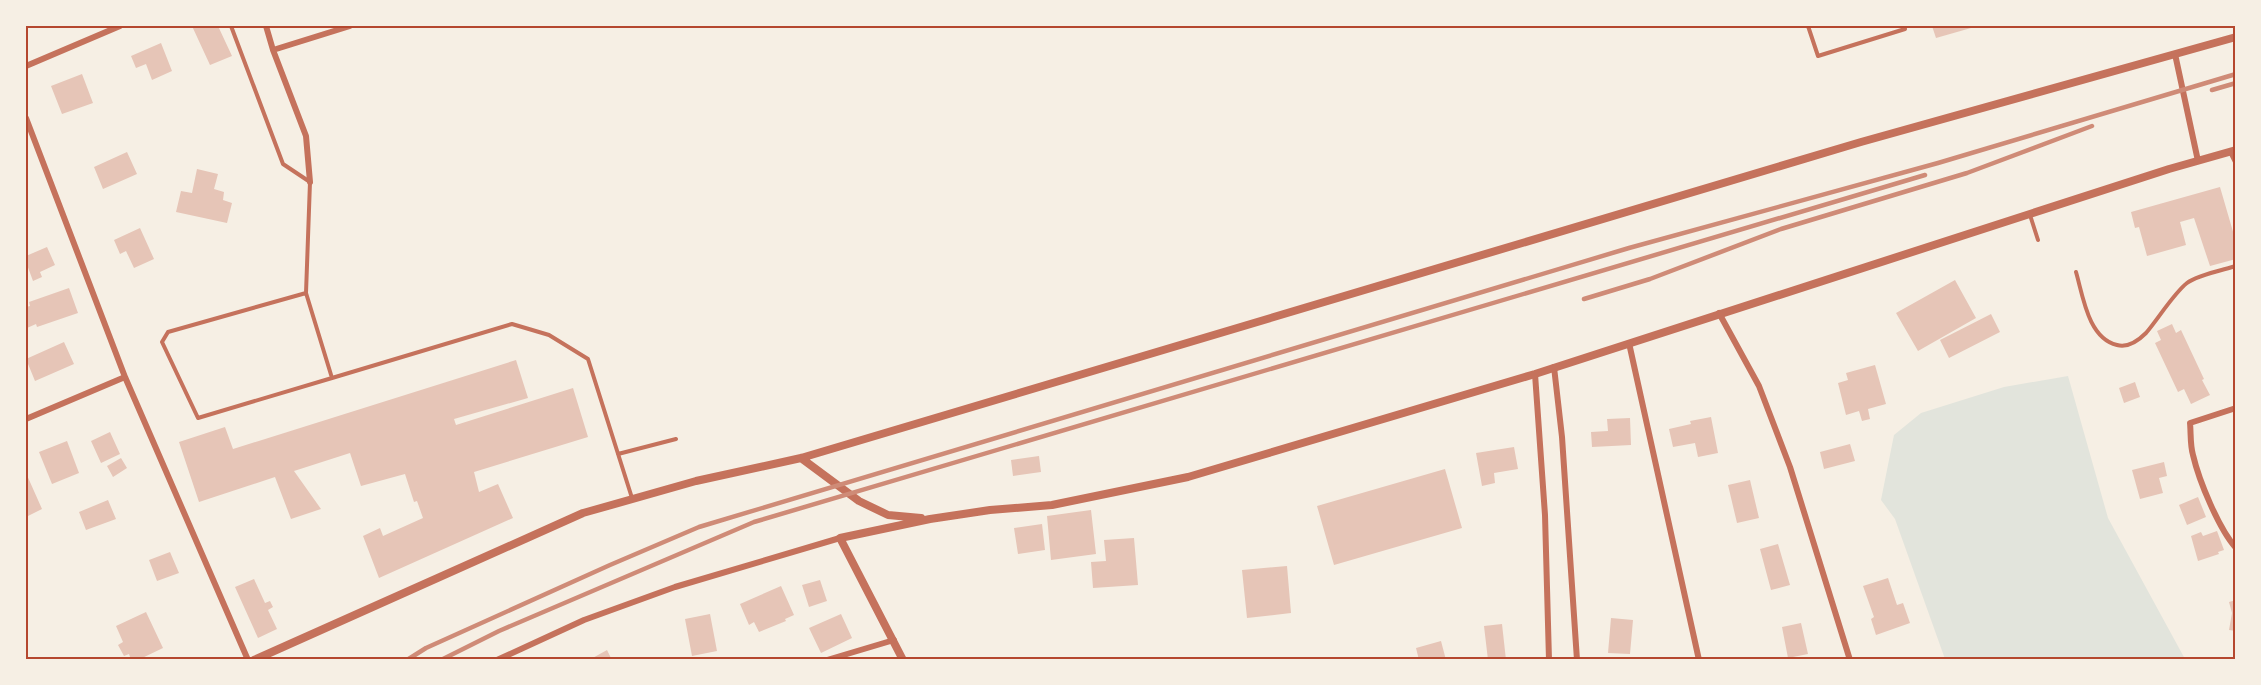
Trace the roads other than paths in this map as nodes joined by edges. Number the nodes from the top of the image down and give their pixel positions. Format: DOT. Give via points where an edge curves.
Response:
graph roads {
  1 [pos="120,26"];
  2 [pos="231,26"];
  3 [pos="266,26"];
  4 [pos="350,26"];
  5 [pos="1808,26"];
  6 [pos="1904,26"];
  7 [pos="2235,37"];
  8 [pos="273,50"];
  9 [pos="2175,54"];
  10 [pos="26,66"];
  11 [pos="26,118"];
  12 [pos="2233,151"];
  13 [pos="2198,160"];
  14 [pos="2235,162"];
  15 [pos="310,182"];
  16 [pos="2030,214"];
  17 [pos="2038,240"];
  18 [pos="2235,266"];
  19 [pos="2076,272"];
  20 [pos="306,293"];
  21 [pos="1719,313"];
  22 [pos="1629,343"];
  23 [pos="1554,367"];
  24 [pos="1535,374"];
  25 [pos="125,377"];
  26 [pos="332,378"];
  27 [pos="2235,408"];
  28 [pos="26,419"];
  29 [pos="676,439"];
  30 [pos="618,454"];
  31 [pos="801,458"];
  32 [pos="632,499"];
  33 [pos="930,519"];
  34 [pos="840,538"];
  35 [pos="2235,548"];
  36 [pos="894,640"];
  37 [pos="248,660"];
  38 [pos="254,660"];
  39 [pos="497,660"];
  40 [pos="826,660"];
  41 [pos="903,660"];
  42 [pos="1549,660"];
  43 [pos="1577,660"];
  44 [pos="1699,660"];
  45 [pos="1850,660"];
  1 -- 10 [label="street"];
  2 -- 15 [label="lane" via="283,164"];
  3 -- 8 [label="street"];
  4 -- 8 [label="street"];
  5 -- 6 [label="lane" via="1818,56 1905,29"];
  7 -- 9 [label="street"];
  8 -- 15 [label="street" via="306,136"];
  9 -- 13 [label="street"];
  9 -- 31 [label="street" via="1861,142"];
  11 -- 25 [label="street"];
  12 -- 13 [label="street"];
  12 -- 14 [label="street"];
  13 -- 16 [label="street"];
  15 -- 20 [label="lane"];
  16 -- 17 [label="lane"];
  16 -- 21 [label="street"];
  18 -- 19 [label="lane" via="2188,282 2143,336 2128,346 2109,342 2092,323"];
  20 -- 26 [label="lane"];
  20 -- 26 [label="lane" via="168,332 162,342 198,418"];
  21 -- 22 [label="street"];
  21 -- 45 [label="street" via="1759,386 1790,467"];
  22 -- 23 [label="street"];
  22 -- 44 [label="street"];
  23 -- 24 [label="street"];
  23 -- 43 [label="street"];
  24 -- 33 [label="street" via="1188,477 1052,505"];
  24 -- 42 [label="street" via="1545,515"];
  25 -- 28 [label="street"];
  25 -- 37 [label="street"];
  26 -- 30 [label="lane" via="512,324 549,336 588,358"];
  27 -- 35 [label="street" via="2190,423 2193,455 2210,503"];
  29 -- 30 [label="lane"];
  30 -- 32 [label="lane"];
  31 -- 32 [label="street"];
  31 -- 33 [label="street" via="854,498 888,515"];
  32 -- 38 [label="street" via="583,513"];
  33 -- 34 [label="street"];
  34 -- 36 [label="street"];
  34 -- 39 [label="street" via="675,587 584,620"];
  36 -- 40 [label="street"];
  36 -- 41 [label="street"];
}
